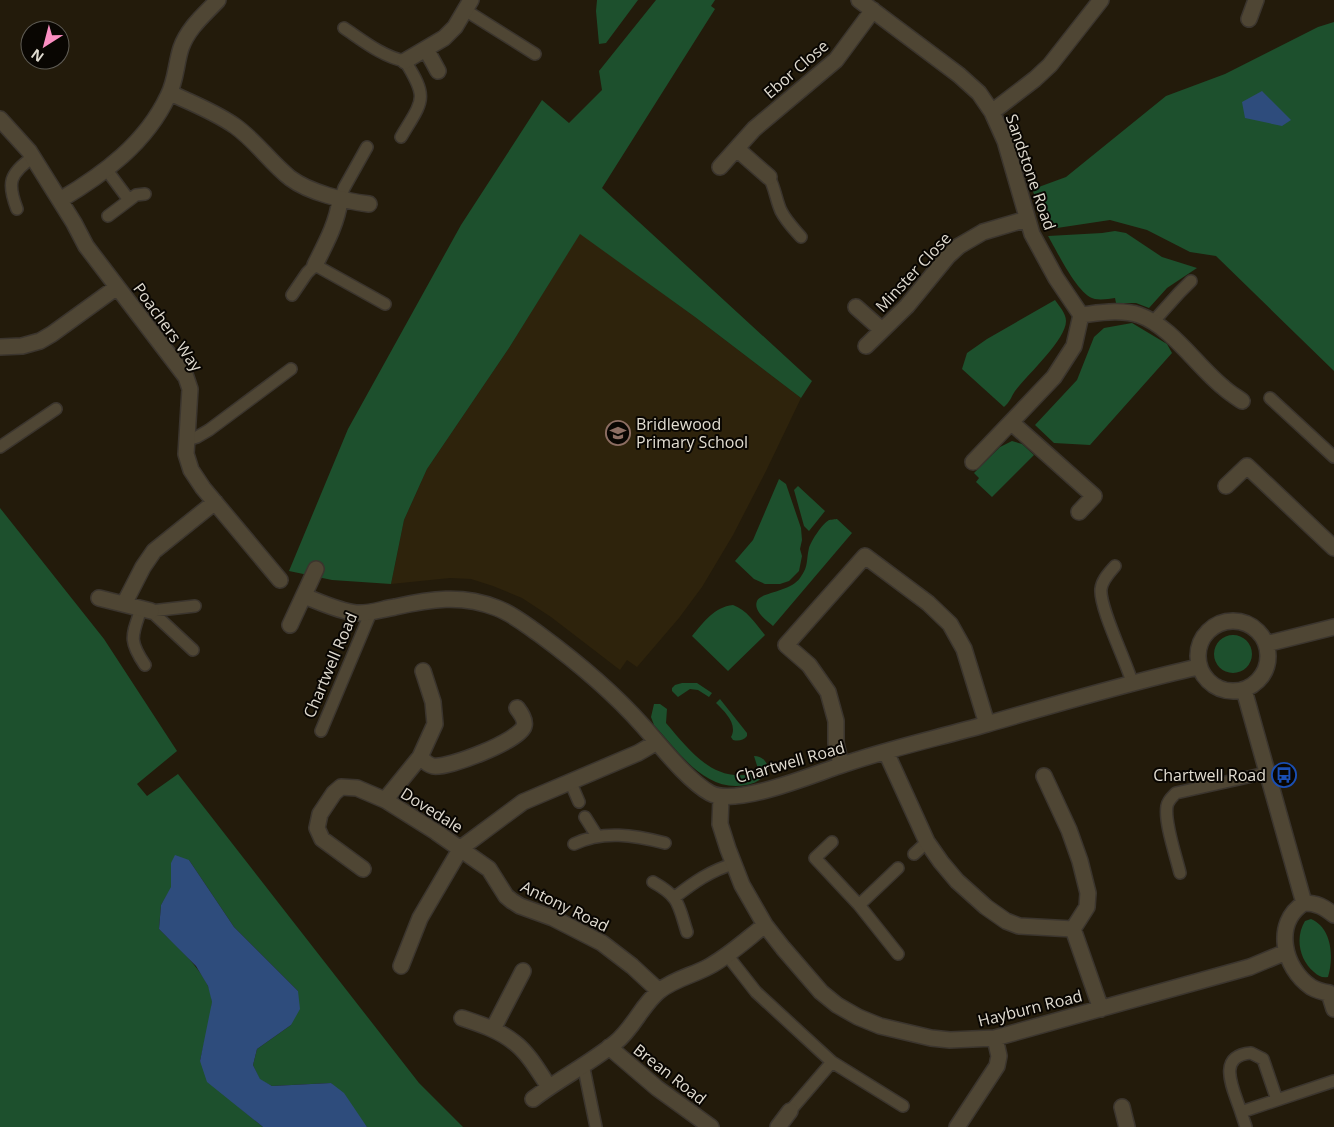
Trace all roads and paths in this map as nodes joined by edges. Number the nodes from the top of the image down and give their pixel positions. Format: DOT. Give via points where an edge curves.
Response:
graph roads {
  1 [pos="218,0"];
  2 [pos="859,0"];
  3 [pos="1101,0"];
  4 [pos="1260,1"];
  5 [pos="468,5"];
  6 [pos="873,10"];
  7 [pos="1250,19"];
  8 [pos="344,28"];
  9 [pos="426,49"];
  10 [pos="535,54"];
  11 [pos="405,61"];
  12 [pos="438,71"];
  13 [pos="170,93"];
  14 [pos="992,112"];
  15 [pos="0,119"];
  16 [pos="400,136"];
  17 [pos="367,147"];
  18 [pos="737,149"];
  19 [pos="33,157"];
  20 [pos="720,168"];
  21 [pos="106,169"];
  22 [pos="769,177"];
  23 [pos="145,194"];
  24 [pos="60,200"];
  25 [pos="129,200"];
  26 [pos="340,200"];
  27 [pos="369,204"];
  28 [pos="18,209"];
  29 [pos="108,216"];
  30 [pos="1027,219"];
  31 [pos="801,237"];
  32 [pos="316,265"];
  33 [pos="1191,281"];
  34 [pos="117,287"];
  35 [pos="292,295"];
  36 [pos="384,304"];
  37 [pos="856,307"];
  38 [pos="1081,315"];
  39 [pos="1153,322"];
  40 [pos="882,330"];
  41 [pos="866,346"];
  42 [pos="0,347"];
  43 [pos="291,369"];
  44 [pos="1270,398"];
  45 [pos="1242,401"];
  46 [pos="56,409"];
  47 [pos="1012,423"];
  48 [pos="187,440"];
  49 [pos="0,447"];
  50 [pos="1334,457"];
  51 [pos="973,462"];
  52 [pos="1226,486"];
  53 [pos="215,502"];
  54 [pos="1079,512"];
  55 [pos="1334,548"];
  56 [pos="1115,566"];
  57 [pos="316,569"];
  58 [pos="280,580"];
  59 [pos="304,596"];
  60 [pos="99,598"];
  61 [pos="124,604"];
  62 [pos="195,606"];
  63 [pos="146,610"];
  64 [pos="371,612"];
  65 [pos="290,625"];
  66 [pos="1334,627"];
  67 [pos="1266,644"];
  68 [pos="193,650"];
  69 [pos="145,665"];
  70 [pos="1198,667"];
  71 [pos="423,671"];
  72 [pos="1132,682"];
  73 [pos="1244,690"];
  74 [pos="517,708"];
  75 [pos="988,724"];
  76 [pos="320,731"];
  77 [pos="657,742"];
  78 [pos="886,752"];
  79 [pos="420,757"];
  80 [pos="841,765"];
  81 [pos="1266,773"];
  82 [pos="1044,776"];
  83 [pos="570,781"];
  84 [pos="721,797"];
  85 [pos="385,800"];
  86 [pos="579,802"];
  87 [pos="585,817"];
  88 [pos="597,836"];
  89 [pos="832,842"];
  90 [pos="927,842"];
  91 [pos="665,843"];
  92 [pos="574,844"];
  93 [pos="460,848"];
  94 [pos="914,854"];
  95 [pos="734,864"];
  96 [pos="363,868"];
  97 [pos="898,868"];
  98 [pos="1180,872"];
  99 [pos="653,882"];
  100 [pos="675,897"];
  101 [pos="1304,903"];
  102 [pos="859,905"];
  103 [pos="1334,915"];
  104 [pos="765,925"];
  105 [pos="1073,929"];
  106 [pos="687,932"];
  107 [pos="1286,952"];
  108 [pos="898,954"];
  109 [pos="727,955"];
  110 [pos="400,966"];
  111 [pos="523,971"];
  112 [pos="659,991"];
  113 [pos="1332,991"];
  114 [pos="1101,1009"];
  115 [pos="1334,1009"];
  116 [pos="462,1018"];
  117 [pos="493,1029"];
  118 [pos="995,1038"];
  119 [pos="609,1047"];
  120 [pos="832,1062"];
  121 [pos="583,1064"];
  122 [pos="1334,1081"];
  123 [pos="549,1087"];
  124 [pos="533,1099"];
  125 [pos="1277,1100"];
  126 [pos="904,1106"];
  127 [pos="1122,1107"];
  128 [pos="790,1110"];
  129 [pos="1241,1112"];
  130 [pos="596,1127"];
  131 [pos="711,1127"];
  132 [pos="778,1127"];
  133 [pos="958,1127"];
  134 [pos="1127,1127"];
  135 [pos="1246,1127"];
  1 -- 13 [label="street" via="187,33"];
  2 -- 6 [label="street, Sandstone Road"];
  3 -- 14 [label="street" via="1050,65"];
  4 -- 7 [label="street"];
  5 -- 9 [label="street" via="450,32"];
  5 -- 10 [label="lane"];
  6 -- 14 [label="street, Sandstone Road" via="959,74 979,93"];
  6 -- 18 [label="street, Ebor Close" via="836,60 767,117"];
  8 -- 11 [label="lane" via="396,59"];
  9 -- 11 [label="street"];
  9 -- 12 [label="street"];
  11 -- 16 [label="lane" via="417,80 421,101"];
  13 -- 21 [label="street" via="134,146"];
  13 -- 26 [label="street" via="235,126 297,182"];
  14 -- 30 [label="street, Sandstone Road" via="1005,141"];
  15 -- 19 [label="street, Poachers Way"];
  17 -- 26 [label="lane"];
  18 -- 20 [label="street, Ebor Close"];
  18 -- 22 [label="street"];
  19 -- 24 [label="street, Poachers Way"];
  19 -- 28 [label="lane" via="12,177 12,196"];
  21 -- 24 [label="street"];
  21 -- 25 [label="lane"];
  22 -- 31 [label="lane" via="781,211"];
  23 -- 25 [label="lane"];
  24 -- 34 [label="street, Poachers Way" via="86,246"];
  25 -- 29 [label="lane"];
  26 -- 27 [label="street"];
  26 -- 32 [label="street" via="332,233"];
  30 -- 38 [label="street, Sandstone Road" via="1048,264"];
  30 -- 40 [label="street, Minster Close" via="983,232 959,246"];
  32 -- 35 [label="lane"];
  32 -- 36 [label="lane"];
  33 -- 39 [label="lane"];
  34 -- 42 [label="street" via="40,341"];
  34 -- 48 [label="street, Poachers Way" via="189,383"];
  37 -- 40 [label="street, Minster Close"];
  38 -- 39 [label="street" via="1128,312"];
  38 -- 47 [label="street" via="1074,346 1061,369"];
  39 -- 45 [label="street" via="1223,388"];
  40 -- 41 [label="street, Minster Close"];
  43 -- 48 [label="lane" via="209,430"];
  44 -- 50 [label="lane"];
  46 -- 49 [label="lane"];
  47 -- 51 [label="street"];
  47 -- 54 [label="street" via="1094,496"];
  48 -- 53 [label="street, Poachers Way" via="186,454 191,470"];
  52 -- 55 [label="street" via="1247,466"];
  53 -- 58 [label="street, Poachers Way"];
  53 -- 61 [label="street" via="154,551"];
  56 -- 72 [label="lane" via="1101,592"];
  57 -- 59 [label="street"];
  59 -- 64 [label="street, Chartwell Road" via="339,609"];
  59 -- 65 [label="street"];
  60 -- 61 [label="street"];
  61 -- 63 [label="street"];
  62 -- 63 [label="lane"];
  63 -- 68 [label="lane"];
  63 -- 69 [label="lane" via="132,636 132,644"];
  64 -- 76 [label="lane, Chartwell Road"];
  64 -- 77 [label="street, Chartwell Road" via="442,598 466,599 497,608 521,621 586,670"];
  66 -- 67 [label="street"];
  67 -- 70 [label="street" via="1256,629 1246,623 1224,622 1213,626 1199,644"];
  67 -- 73 [label="street" via="1266,669 1261,678"];
  70 -- 72 [label="street, Chartwell Road"];
  70 -- 73 [label="street" via="1208,681 1222,690"];
  71 -- 79 [label="street, Dovedale" via="433,702 435,724"];
  72 -- 75 [label="street, Chartwell Road"];
  73 -- 81 [label="street"];
  74 -- 79 [label="street" via="524,727 497,745 449,765 432,766"];
  75 -- 78 [label="street, Chartwell Road"];
  75 -- 80 [label="street" via="964,649 950,624 928,602 865,556 786,645 810,665 828,692 836,721"];
  77 -- 83 [label="street"];
  77 -- 84 [label="street, Chartwell Road" via="698,785"];
  78 -- 80 [label="street, Chartwell Road"];
  78 -- 90 [label="street"];
  79 -- 85 [label="street, Dovedale"];
  80 -- 84 [label="street, Chartwell Road" via="787,784"];
  81 -- 98 [label="lane" via="1176,793 1171,798 1166,817"];
  81 -- 101 [label="street"];
  82 -- 105 [label="street" via="1070,830 1088,893 1087,907"];
  83 -- 86 [label="lane"];
  83 -- 93 [label="street" via="522,802"];
  84 -- 95 [label="street, Hayburn Road" via="720,824"];
  85 -- 93 [label="street, Dovedale"];
  85 -- 96 [label="street, Dovedale" via="357,788 341,787 317,823 322,839"];
  87 -- 88 [label="lane"];
  88 -- 91 [label="lane" via="620,835"];
  88 -- 92 [label="lane"];
  89 -- 102 [label="lane" via="814,858"];
  90 -- 94 [label="lane"];
  90 -- 105 [label="street" via="957,881 1006,922 1019,926"];
  93 -- 110 [label="street" via="420,918"];
  93 -- 112 [label="street, Antony Road" via="488,869 512,901 608,947"];
  95 -- 100 [label="lane" via="718,868"];
  95 -- 104 [label="street, Hayburn Road"];
  97 -- 102 [label="lane"];
  99 -- 100 [label="lane"];
  100 -- 106 [label="lane"];
  101 -- 103 [label="street" via="1324,907"];
  101 -- 107 [label="street" via="1288,921"];
  102 -- 108 [label="lane"];
  104 -- 109 [label="street"];
  104 -- 118 [label="street, Hayburn Road" via="821,992 858,1017 880,1026 931,1038"];
  105 -- 114 [label="street"];
  107 -- 113 [label="street" via="1296,971 1311,987"];
  107 -- 114 [label="street, Hayburn Road" via="1250,967"];
  109 -- 112 [label="street"];
  109 -- 120 [label="lane" via="756,992"];
  111 -- 117 [label="street"];
  112 -- 119 [label="street" via="620,1039"];
  113 -- 115 [label="street"];
  114 -- 118 [label="street, Hayburn Road"];
  116 -- 117 [label="street"];
  117 -- 123 [label="street" via="522,1050"];
  118 -- 133 [label="street" via="999,1056 997,1066"];
  119 -- 121 [label="street"];
  119 -- 131 [label="street, Brean Road" via="657,1088"];
  120 -- 126 [label="lane"];
  120 -- 128 [label="lane"];
  121 -- 123 [label="street"];
  121 -- 130 [label="lane"];
  122 -- 125 [label="lane"];
  123 -- 124 [label="street"];
  125 -- 129 [label="lane"];
  125 -- 129 [label="lane" via="1263,1059 1251,1053 1236,1056 1229,1069"];
  127 -- 134 [label="street"];
  128 -- 132 [label="street"];
  129 -- 135 [label="lane"];
}
